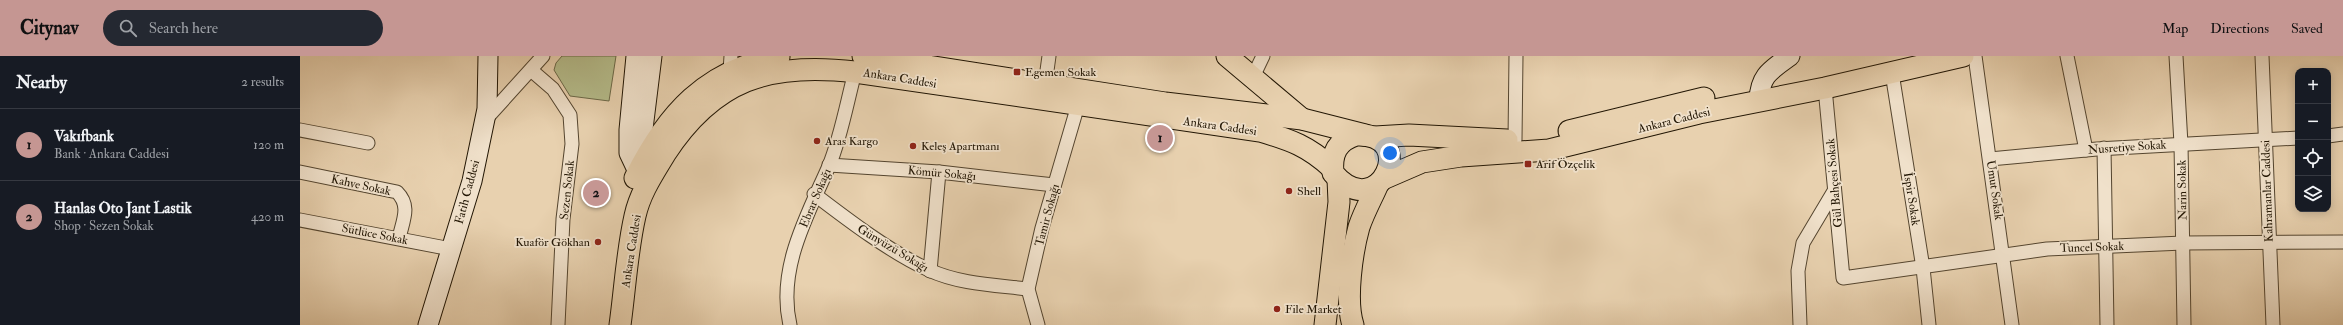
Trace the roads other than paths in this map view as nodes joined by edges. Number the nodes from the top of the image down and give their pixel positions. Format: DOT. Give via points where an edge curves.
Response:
graph roads {
  1 [pos="488,56"];
  2 [pos="543,56"];
  3 [pos="636,56"];
  4 [pos="652,56"];
  5 [pos="785,56"];
  6 [pos="1049,56"];
  7 [pos="1227,56"];
  8 [pos="1263,56"];
  9 [pos="1514,56"];
  10 [pos="1790,56"];
  11 [pos="1912,56"];
  12 [pos="1963,56"];
  13 [pos="1976,56"];
  14 [pos="2067,56"];
  15 [pos="2176,56"];
  16 [pos="2262,56"];
  17 [pos="730,64"];
  18 [pos="859,64"];
  19 [pos="531,70"];
  20 [pos="1892,74"];
  21 [pos="1252,79"];
  22 [pos="1045,85"];
  23 [pos="1825,88"];
  24 [pos="1759,94"];
  25 [pos="1078,105"];
  26 [pos="1244,112"];
  27 [pos="1302,119"];
  28 [pos="484,120"];
  29 [pos="300,130"];
  30 [pos="2343,134"];
  31 [pos="1370,136"];
  32 [pos="2331,136"];
  33 [pos="2295,138"];
  34 [pos="1515,140"];
  35 [pos="2265,140"];
  36 [pos="368,143"];
  37 [pos="2181,144"];
  38 [pos="2104,148"];
  39 [pos="2086,150"];
  40 [pos="1990,160"];
  41 [pos="829,165"];
  42 [pos="646,167"];
  43 [pos="300,172"];
  44 [pos="939,172"];
  45 [pos="1334,173"];
  46 [pos="1381,181"];
  47 [pos="1054,185"];
  48 [pos="1834,191"];
  49 [pos="814,194"];
  50 [pos="300,220"];
  51 [pos="399,238"];
  52 [pos="2269,242"];
  53 [pos="2343,242"];
  54 [pos="2183,243"];
  55 [pos="2106,247"];
  56 [pos="451,249"];
  57 [pos="2004,255"];
  58 [pos="1923,268"];
  59 [pos="930,270"];
  60 [pos="1843,278"];
  61 [pos="1028,289"];
  62 [pos="428,325"];
  63 [pos="558,325"];
  64 [pos="607,325"];
  65 [pos="620,325"];
  66 [pos="790,325"];
  67 [pos="1038,325"];
  68 [pos="1325,325"];
  69 [pos="1353,325"];
  70 [pos="1800,325"];
  71 [pos="1930,325"];
  72 [pos="2012,325"];
  73 [pos="2107,325"];
  74 [pos="2184,325"];
  75 [pos="2273,325"];
  1 -- 28 [label="street, Fatih Caddesi" via="487,109"];
  2 -- 19 [label="street"];
  3 -- 42 [label="street" via="629,153"];
  4 -- 42 [label="street" via="640,145"];
  5 -- 17 [label="main road, Ankara Caddesi" via="748,64"];
  6 -- 22 [label="street"];
  7 -- 21 [label="main road"];
  8 -- 21 [label="street"];
  9 -- 34 [label="street"];
  10 -- 24 [label="street" via="1768,72"];
  11 -- 24 [label="main road, Ankara Caddesi"];
  12 -- 20 [label="main road, Ankara Caddesi"];
  13 -- 40 [label="street, Umut Sokak"];
  14 -- 39 [label="street"];
  15 -- 37 [label="street, Narin Sokak"];
  16 -- 35 [label="street, Kahramanlar Caddesi"];
  17 -- 42 [label="main road, Ankara Caddesi" via="691,97 656,139"];
  18 -- 22 [label="main road, Ankara Caddesi"];
  18 -- 25 [label="main road, Ankara Caddesi"];
  18 -- 41 [label="street, Ebrar Sokağı"];
  18 -- 42 [label="main road, Ankara Caddesi" via="830,69 789,70 761,76 727,89 705,105"];
  19 -- 28 [label="street"];
  19 -- 63 [label="street, Sezen Sokak" via="553,89 570,115 572,144 563,219"];
  20 -- 23 [label="main road, Ankara Caddesi"];
  20 -- 58 [label="street, İspir Sokak"];
  21 -- 26 [label="main road" via="1258,99"];
  21 -- 27 [label="main road"];
  22 -- 26 [label="main road, Ankara Caddesi"];
  23 -- 24 [label="main road, Ankara Caddesi"];
  23 -- 48 [label="street, Gül Bahçesi Sokak"];
  24 -- 34 [label="main road, Ankara Caddesi" via="1664,106 1578,129"];
  24 -- 46 [label="main road, Ankara Caddesi" via="1549,150 1461,156 1422,162"];
  25 -- 45 [label="main road, Ankara Caddesi" via="1260,131 1288,139 1314,151"];
  25 -- 47 [label="street, Tamir Sokağı"];
  26 -- 27 [label="main road, Ankara Caddesi"];
  27 -- 31 [label="main road, Ankara Caddesi"];
  28 -- 56 [label="street, Fatih Caddesi" via="472,181"];
  29 -- 36 [label="street"];
  30 -- 32 [label="street"];
  31 -- 34 [label="main road, Ankara Caddesi" via="1409,135"];
  31 -- 45 [label="main road" via="1350,137 1340,144 1333,155"];
  31 -- 46 [label="main road" via="1385,146 1390,158 1389,170"];
  33 -- 35 [label="street, Nusretiye Sokak"];
  35 -- 37 [label="street, Nusretiye Sokak"];
  35 -- 52 [label="street, Kahramanlar Caddesi"];
  37 -- 38 [label="street, Nusretiye Sokak"];
  37 -- 54 [label="street, Narin Sokak"];
  38 -- 39 [label="street, Nusretiye Sokak"];
  38 -- 55 [label="street"];
  39 -- 40 [label="street, Nusretiye Sokak"];
  40 -- 57 [label="street, Umut Sokak"];
  41 -- 44 [label="street, Kömür Sokağı"];
  41 -- 49 [label="street, Ebrar Sokağı"];
  42 -- 64 [label="main road, Ankara Caddesi" via="629,191 620,222"];
  42 -- 65 [label="main road, Ankara Caddesi" via="644,189 635,216"];
  43 -- 51 [label="street, Kahve Sokak" via="396,192 404,200 406,208"];
  44 -- 47 [label="street, Kömür Sokağı"];
  44 -- 59 [label="street"];
  45 -- 46 [label="main road, Ankara Caddesi" via="1349,188 1364,189"];
  45 -- 68 [label="main road" via="1339,202"];
  46 -- 69 [label="main road" via="1359,227 1354,250 1350,303"];
  47 -- 61 [label="street, Tamir Sokağı"];
  48 -- 60 [label="street, Gül Bahçesi Sokak"];
  48 -- 70 [label="street" via="1803,243 1798,271"];
  49 -- 59 [label="street, Günyüzü Sokağı" via="852,223"];
  49 -- 66 [label="street, Ebrar Sokağı" via="787,276 786,308"];
  50 -- 51 [label="street, Sütlüce Sokak"];
  51 -- 56 [label="street, Sütlüce Sokak"];
  52 -- 53 [label="street, Tuncel Sokak"];
  52 -- 54 [label="street, Tuncel Sokak"];
  52 -- 75 [label="street, Kahramanlar Caddesi"];
  54 -- 55 [label="street, Tuncel Sokak"];
  54 -- 74 [label="street, Narin Sokak"];
  55 -- 57 [label="street, Tuncel Sokak" via="2047,249"];
  55 -- 73 [label="street"];
  56 -- 62 [label="street, Fatih Caddesi"];
  57 -- 58 [label="street, Tuncel Sokak"];
  57 -- 72 [label="street, Umut Sokak"];
  58 -- 60 [label="street, Tuncel Sokak"];
  58 -- 71 [label="street, İspir Sokak"];
  59 -- 61 [label="street, Günyüzü Sokağı" via="968,282"];
  61 -- 67 [label="street, Tamir Sokağı"];
}
